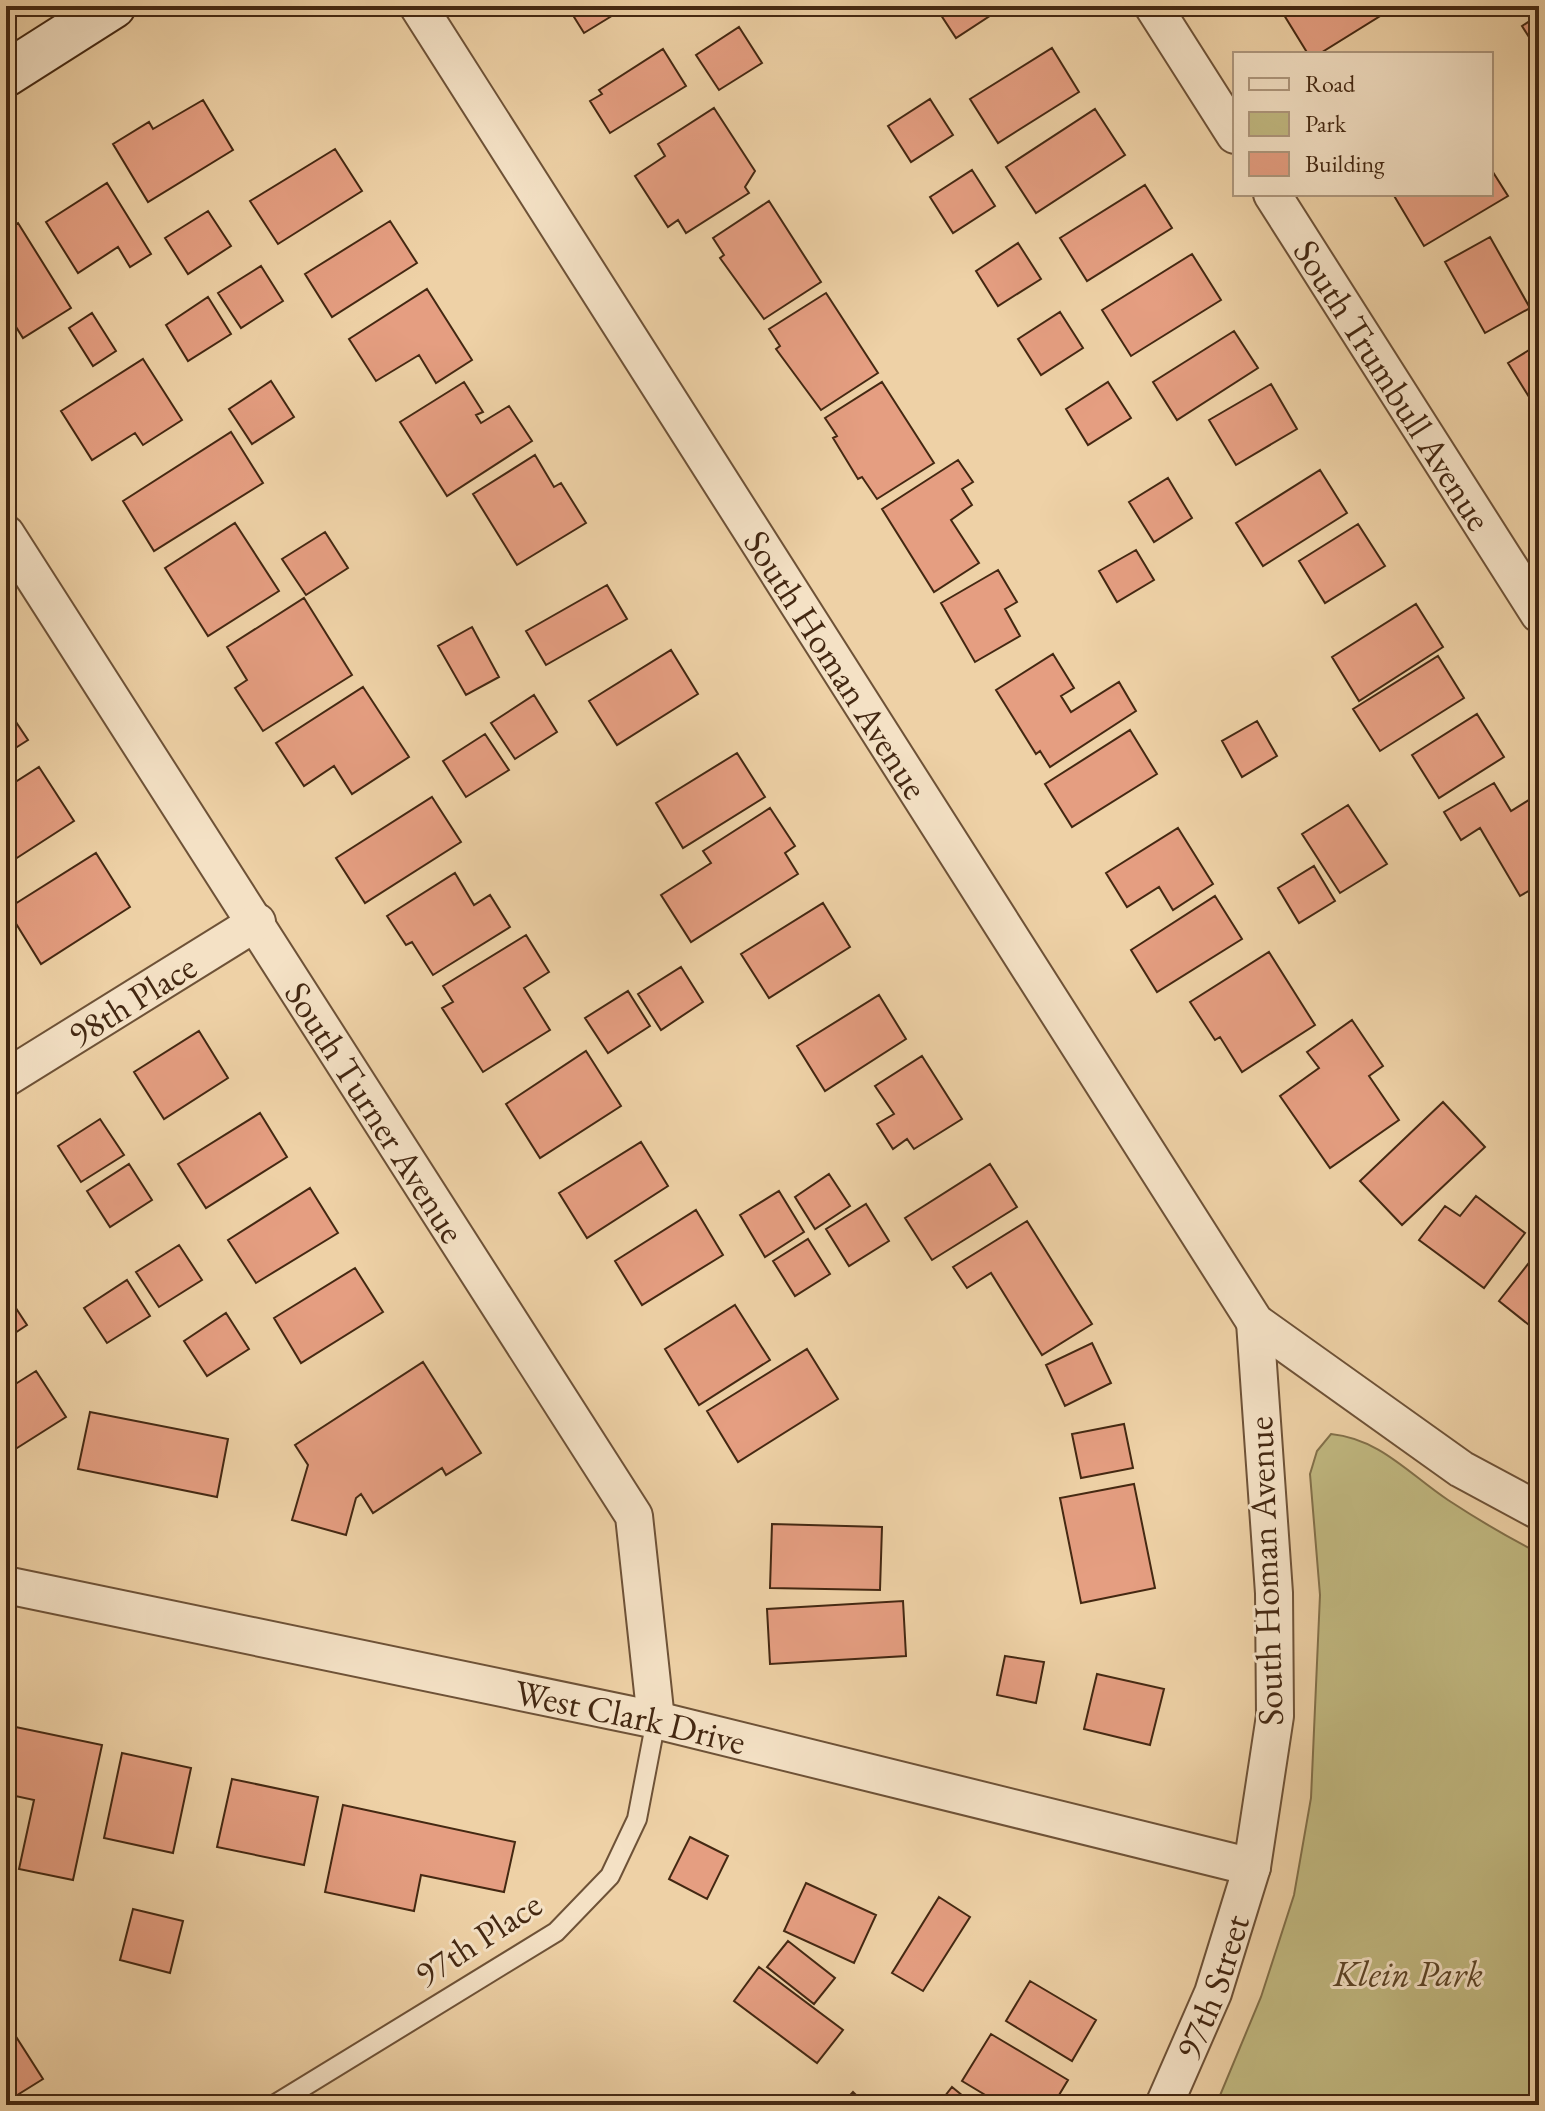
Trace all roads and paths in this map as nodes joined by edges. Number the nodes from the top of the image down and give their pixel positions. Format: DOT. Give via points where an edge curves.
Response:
graph roads {
  1 [pos="113,6"];
  2 [pos="418,6"];
  3 [pos="1153,6"];
  4 [pos="6,74"];
  5 [pos="1233,132"];
  6 [pos="1273,196"];
  7 [pos="6,534"];
  8 [pos="1539,614"];
  9 [pos="257,922"];
  10 [pos="6,1078"];
  11 [pos="1255,1322"];
  12 [pos="1539,1511"];
  13 [pos="6,1585"];
  14 [pos="656,1720"];
  15 [pos="1252,1867"];
  16 [pos="274,2105"];
  17 [pos="1164,2105"];
  1 -- 4 [label="street"];
  2 -- 11 [label="street, South Homan Avenue"];
  3 -- 5 [label="street"];
  6 -- 8 [label="street, South Trumbull Avenue"];
  7 -- 9 [label="street, South Turner Avenue"];
  9 -- 10 [label="street, 98th Place"];
  9 -- 14 [label="street, South Turner Avenue" via="634,1516"];
  11 -- 12 [label="street, South Homan Avenue" via="1461,1469"];
  11 -- 15 [label="street, South Homan Avenue" via="1274,1593 1275,1716"];
  13 -- 14 [label="street, West Clark Drive"];
  14 -- 15 [label="street, West Clark Drive"];
  14 -- 16 [label="lane, 97th Place" via="637,1819 610,1876 556,1932"];
  15 -- 17 [label="street, 97th Street" via="1213,1993"];
}
